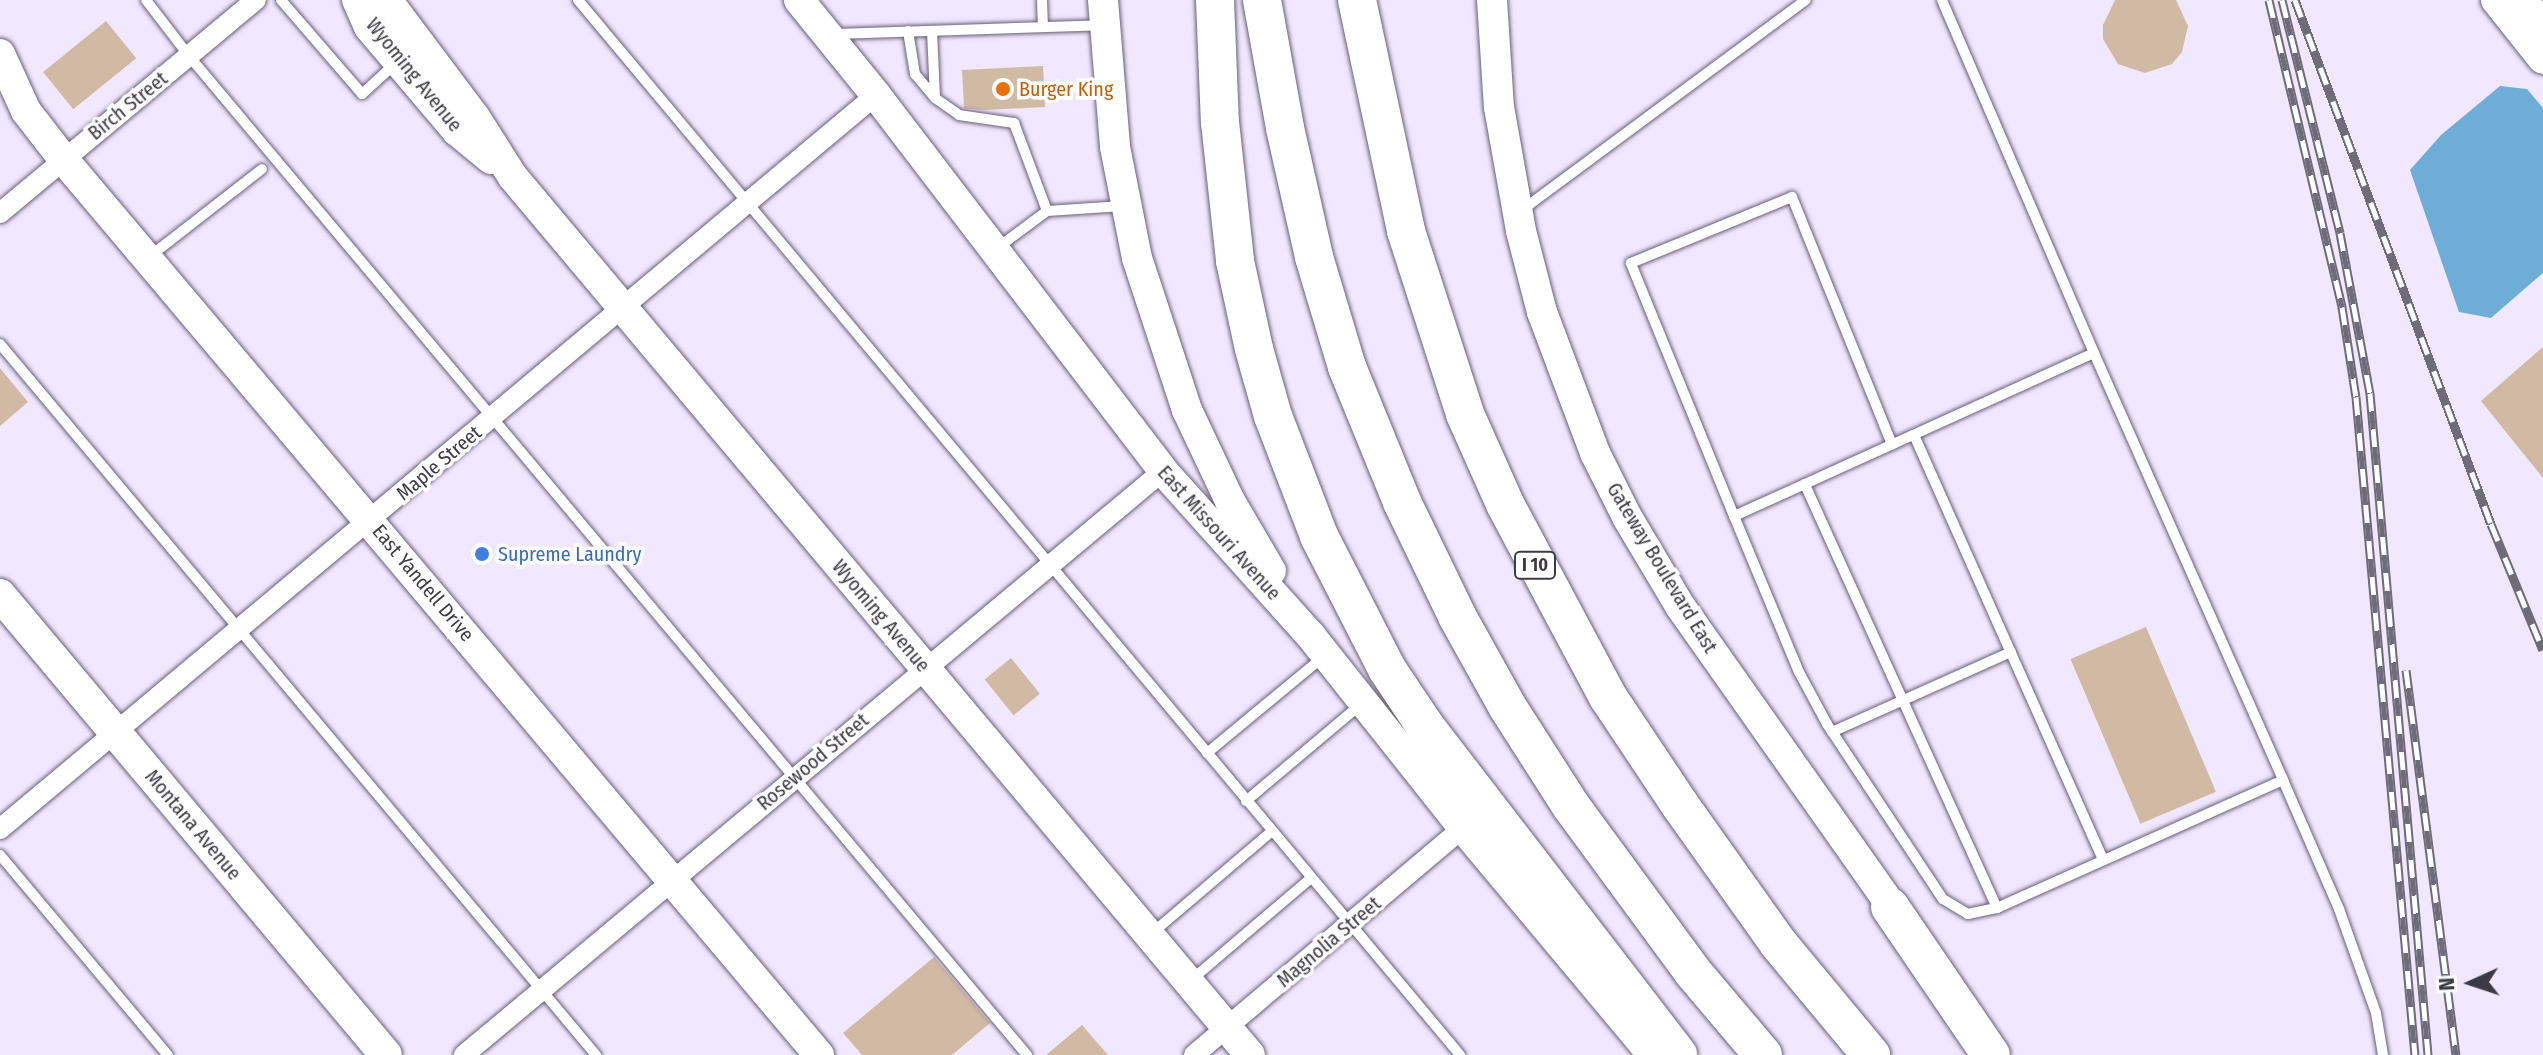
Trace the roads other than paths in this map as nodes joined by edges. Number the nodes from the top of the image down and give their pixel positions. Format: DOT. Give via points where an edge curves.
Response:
graph roads {
  1 [pos="146,0"];
  2 [pos="256,0"];
  3 [pos="281,0"];
  4 [pos="344,0"];
  5 [pos="578,0"];
  6 [pos="799,0"];
  7 [pos="1042,0"];
  8 [pos="1215,0"];
  9 [pos="1262,0"];
  10 [pos="1357,0"];
  11 [pos="1492,0"];
  12 [pos="1806,0"];
  13 [pos="1942,0"];
  14 [pos="2496,0"];
  15 [pos="2522,0"];
  16 [pos="382,7"];
  17 [pos="1104,12"];
  18 [pos="2543,25"];
  19 [pos="1043,27"];
  20 [pos="908,31"];
  21 [pos="932,31"];
  22 [pos="827,34"];
  23 [pos="409,52"];
  24 [pos="0,54"];
  25 [pos="189,56"];
  26 [pos="2543,59"];
  27 [pos="0,91"];
  28 [pos="876,95"];
  29 [pos="935,98"];
  30 [pos="26,111"];
  31 [pos="64,160"];
  32 [pos="262,169"];
  33 [pos="748,203"];
  34 [pos="1125,206"];
  35 [pos="1047,211"];
  36 [pos="0,213"];
  37 [pos="1517,213"];
  38 [pos="995,250"];
  39 [pos="148,259"];
  40 [pos="624,308"];
  41 [pos="0,344"];
  42 [pos="2094,353"];
  43 [pos="492,418"];
  44 [pos="1914,435"];
  45 [pos="1892,445"];
  46 [pos="1163,471"];
  47 [pos="1805,484"];
  48 [pos="1734,516"];
  49 [pos="370,520"];
  50 [pos="1049,565"];
  51 [pos="0,595"];
  52 [pos="240,628"];
  53 [pos="1318,646"];
  54 [pos="2011,652"];
  55 [pos="926,669"];
  56 [pos="1903,700"];
  57 [pos="1363,702"];
  58 [pos="115,732"];
  59 [pos="1832,732"];
  60 [pos="1207,753"];
  61 [pos="796,776"];
  62 [pos="2283,780"];
  63 [pos="1246,801"];
  64 [pos="1463,828"];
  65 [pos="0,829"];
  66 [pos="1272,831"];
  67 [pos="0,855"];
  68 [pos="2103,860"];
  69 [pos="1311,878"];
  70 [pos="672,879"];
  71 [pos="1890,907"];
  72 [pos="1997,908"];
  73 [pos="1352,925"];
  74 [pos="1149,935"];
  75 [pos="1189,982"];
  76 [pos="541,990"];
  77 [pos="1226,1027"];
  78 [pos="168,1055"];
  79 [pos="386,1055"];
  80 [pos="464,1055"];
  81 [pos="596,1055"];
  82 [pos="819,1055"];
  83 [pos="1027,1055"];
  84 [pos="1194,1055"];
  85 [pos="1250,1055"];
  86 [pos="1460,1055"];
  87 [pos="1653,1055"];
  88 [pos="1678,1055"];
  89 [pos="1763,1055"];
  90 [pos="1871,1055"];
  91 [pos="1991,1055"];
  92 [pos="2012,1055"];
  93 [pos="2383,1055"];
  1 -- 25 [label="lane"];
  2 -- 25 [label="street, Birch Street"];
  3 -- 23 [label="lane" via="362,94"];
  4 -- 16 [label="main road, Wyoming Avenue"];
  5 -- 33 [label="lane"];
  6 -- 22 [label="main road, East Missouri Avenue"];
  7 -- 19 [label="lane"];
  8 -- 88 [label="highway" via="1228,213 1243,301 1273,416 1319,536 1387,669 1418,715"];
  9 -- 89 [label="highway" via="1314,257 1347,367 1408,516 1500,693 1571,806 1692,971"];
  10 -- 90 [label="highway, I 10" via="1409,244 1465,414 1505,504 1608,697 1778,943"];
  11 -- 37 [label="main road, Gateway Boulevard East" via="1499,107"];
  12 -- 37 [label="lane"];
  13 -- 42 [label="lane"];
  14 -- 26 [label="main road"];
  15 -- 18 [label="main road"];
  16 -- 23 [label="main road, Wyoming Avenue"];
  17 -- 19 [label="lane"];
  17 -- 34 [label="main road"];
  19 -- 21 [label="lane"];
  20 -- 21 [label="lane"];
  20 -- 22 [label="lane"];
  20 -- 29 [label="lane" via="915,74"];
  21 -- 29 [label="lane"];
  22 -- 28 [label="main road, East Missouri Avenue"];
  23 -- 40 [label="main road, Wyoming Avenue" via="457,131 513,177"];
  24 -- 30 [label="main road, East Yandell Drive"];
  25 -- 31 [label="street, Birch Street"];
  25 -- 43 [label="lane"];
  27 -- 30 [label="main road, East Yandell Drive"];
  28 -- 33 [label="street, Maple Street"];
  28 -- 38 [label="main road, East Missouri Avenue"];
  29 -- 35 [label="lane" via="959,115 1014,123"];
  30 -- 31 [label="main road, East Yandell Drive"];
  31 -- 36 [label="street, Birch Street"];
  31 -- 39 [label="main road, East Yandell Drive"];
  32 -- 39 [label="lane"];
  33 -- 40 [label="street, Maple Street"];
  33 -- 50 [label="lane"];
  34 -- 35 [label="lane"];
  34 -- 53 [label="main road" via="1187,410 1230,501"];
  35 -- 38 [label="lane"];
  37 -- 71 [label="main road, Gateway Boulevard East" via="1542,312 1570,392 1627,517 1680,606"];
  38 -- 46 [label="main road, East Missouri Avenue"];
  39 -- 49 [label="main road, East Yandell Drive"];
  40 -- 43 [label="street, Maple Street"];
  40 -- 55 [label="main road, Wyoming Avenue"];
  41 -- 52 [label="lane"];
  42 -- 44 [label="lane"];
  42 -- 62 [label="lane"];
  43 -- 49 [label="street, Maple Street"];
  43 -- 61 [label="lane"];
  44 -- 45 [label="lane"];
  44 -- 54 [label="lane"];
  45 -- 47 [label="lane"];
  45 -- 48 [label="lane" via="1792,197 1631,263"];
  46 -- 50 [label="street, Rosewood Street"];
  46 -- 53 [label="main road, East Missouri Avenue"];
  47 -- 48 [label="lane"];
  47 -- 56 [label="lane"];
  48 -- 59 [label="lane" via="1799,672"];
  49 -- 52 [label="street, Maple Street"];
  49 -- 70 [label="main road, East Yandell Drive"];
  50 -- 55 [label="street, Rosewood Street"];
  50 -- 60 [label="lane"];
  51 -- 58 [label="main road, Montana Avenue"];
  52 -- 58 [label="street, Maple Street"];
  52 -- 76 [label="lane"];
  53 -- 57 [label="main road, East Missouri Avenue"];
  53 -- 60 [label="lane"];
  54 -- 56 [label="lane"];
  54 -- 68 [label="lane"];
  55 -- 61 [label="street, Rosewood Street"];
  55 -- 74 [label="main road, Wyoming Avenue"];
  56 -- 59 [label="lane"];
  56 -- 72 [label="lane"];
  57 -- 63 [label="lane"];
  57 -- 64 [label="main road, East Missouri Avenue"];
  58 -- 65 [label="street, Maple Street"];
  58 -- 79 [label="main road, Montana Avenue"];
  59 -- 72 [label="lane" via="1943,899 1968,914"];
  60 -- 63 [label="lane"];
  61 -- 70 [label="street, Rosewood Street"];
  61 -- 83 [label="lane"];
  62 -- 68 [label="lane"];
  62 -- 93 [label="lane" via="2344,923 2376,1013"];
  63 -- 66 [label="lane"];
  64 -- 73 [label="street, Magnolia Street"];
  64 -- 87 [label="main road, East Missouri Avenue"];
  66 -- 69 [label="lane"];
  66 -- 74 [label="lane"];
  67 -- 78 [label="lane"];
  68 -- 72 [label="lane"];
  69 -- 73 [label="lane"];
  69 -- 75 [label="lane"];
  70 -- 76 [label="street, Rosewood Street"];
  70 -- 82 [label="main road, East Yandell Drive"];
  71 -- 91 [label="highway"];
  71 -- 92 [label="main road, Gateway Boulevard East"];
  73 -- 77 [label="street, Magnolia Street"];
  73 -- 86 [label="lane"];
  74 -- 75 [label="main road, Wyoming Avenue"];
  75 -- 77 [label="main road, Wyoming Avenue"];
  76 -- 80 [label="street, Rosewood Street"];
  76 -- 81 [label="lane"];
  77 -- 84 [label="street, Magnolia Street"];
  77 -- 85 [label="main road, Wyoming Avenue"];
}
